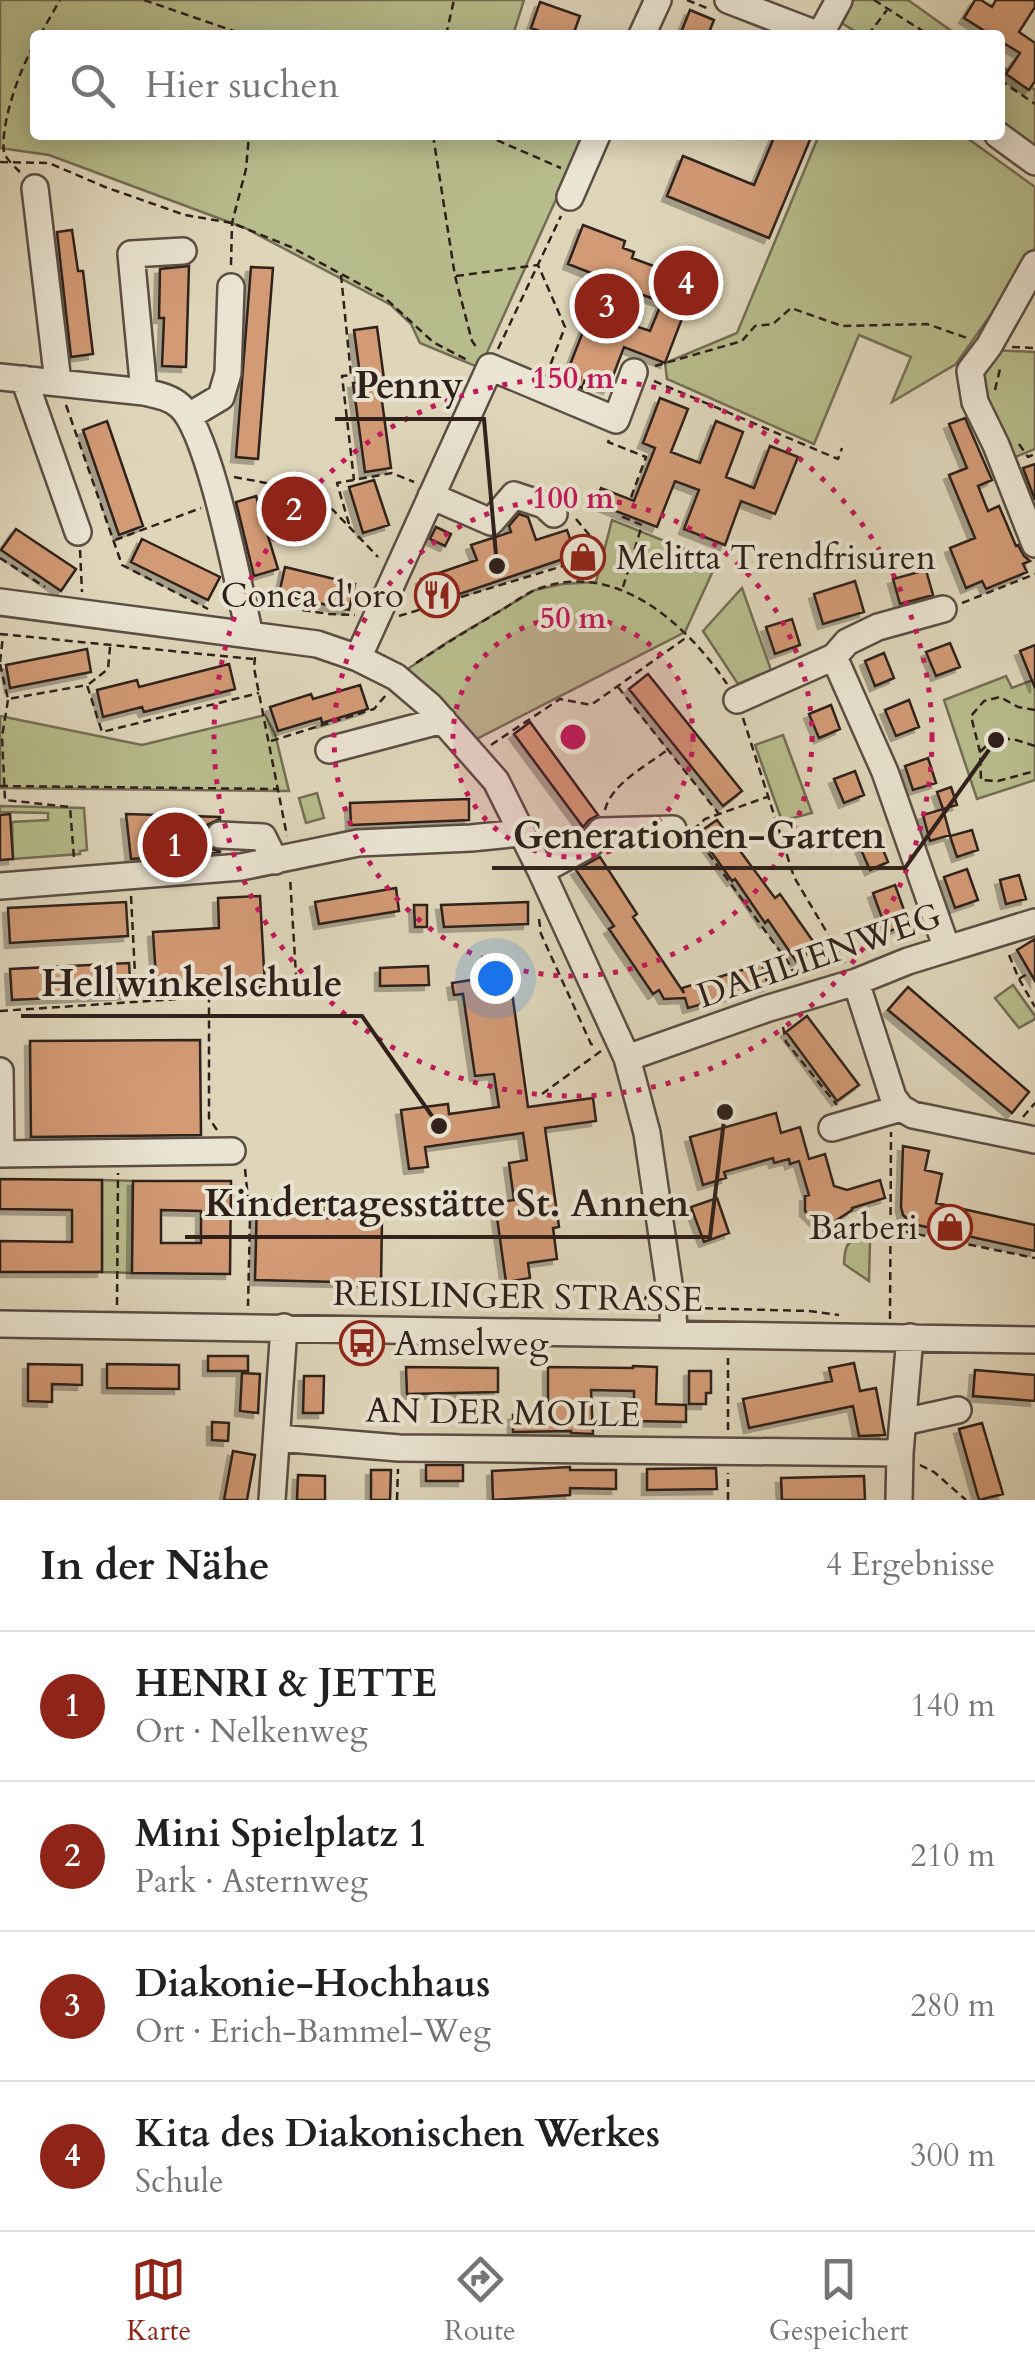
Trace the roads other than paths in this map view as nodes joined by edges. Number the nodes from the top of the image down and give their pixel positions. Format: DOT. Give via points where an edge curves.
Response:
graph roads {
  1 [pos="658,0"];
  2 [pos="728,0"];
  3 [pos="839,0"];
  4 [pos="644,30"];
  5 [pos="807,30"];
  6 [pos="823,30"];
  7 [pos="595,140"];
  8 [pos="1005,140"];
  9 [pos="1035,162"];
  10 [pos="574,186"];
  11 [pos="35,188"];
  12 [pos="183,251"];
  13 [pos="1035,264"];
  14 [pos="230,287"];
  15 [pos="634,372"];
  16 [pos="12,378"];
  17 [pos="58,382"];
  18 [pos="144,392"];
  19 [pos="189,416"];
  20 [pos="432,493"];
  21 [pos="554,514"];
  22 [pos="78,532"];
  23 [pos="1035,544"];
  24 [pos="0,602"];
  25 [pos="943,608"];
  26 [pos="254,644"];
  27 [pos="834,657"];
  28 [pos="358,658"];
  29 [pos="737,700"];
  30 [pos="443,720"];
  31 [pos="329,750"];
  32 [pos="673,829"];
  33 [pos="522,833"];
  34 [pos="220,835"];
  35 [pos="282,859"];
  36 [pos="541,871"];
  37 [pos="0,886"];
  38 [pos="1035,922"];
  39 [pos="947,949"];
  40 [pos="856,982"];
  41 [pos="615,1053"];
  42 [pos="0,1070"];
  43 [pos="901,1108"];
  44 [pos="837,1120"];
  45 [pos="1035,1140"];
  46 [pos="232,1151"];
  47 [pos="1,1154"];
  48 [pos="0,1324"];
  49 [pos="284,1327"];
  50 [pos="900,1329"];
  51 [pos="674,1334"];
  52 [pos="1035,1340"];
  53 [pos="958,1410"];
  54 [pos="903,1422"];
  55 [pos="277,1438"];
  56 [pos="900,1453"];
  57 [pos="272,1500"];
  58 [pos="899,1500"];
  1 -- 4 [label="street"];
  2 -- 5 [label="street"];
  3 -- 6 [label="street"];
  7 -- 10 [label="street"];
  8 -- 9 [label="street"];
  11 -- 17 [label="street"];
  12 -- 18 [label="street" via="131,254"];
  13 -- 23 [label="street" via="995,355 970,370 976,402"];
  14 -- 19 [label="street" via="228,373 221,397"];
  15 -- 20 [label="street" via="616,420 489,370"];
  16 -- 17 [label="street"];
  16 -- 22 [label="street"];
  17 -- 18 [label="street"];
  18 -- 19 [label="street" via="168,398"];
  19 -- 26 [label="street" via="213,476"];
  20 -- 21 [label="street" via="490,522 514,495"];
  20 -- 28 [label="street"];
  24 -- 26 [label="street"];
  25 -- 27 [label="street" via="878,628 847,642"];
  26 -- 28 [label="street" via="316,644"];
  27 -- 29 [label="street"];
  27 -- 39 [label="street" via="886,772"];
  28 -- 30 [label="street"];
  30 -- 31 [label="street"];
  30 -- 33 [label="street" via="496,781"];
  32 -- 36 [label="street" via="602,831"];
  33 -- 35 [label="street" via="358,843"];
  33 -- 36 [label="street"];
  34 -- 35 [label="street" via="262,836"];
  35 -- 37 [label="street"];
  36 -- 41 [label="street"];
  38 -- 39 [label="street, DAHLIENWEG"];
  39 -- 40 [label="street, DAHLIENWEG"];
  40 -- 41 [label="street, DAHLIENWEG"];
  40 -- 43 [label="street"];
  41 -- 51 [label="street" via="647,1133"];
  42 -- 47 [label="street"];
  43 -- 44 [label="street"];
  43 -- 45 [label="street" via="912,1116"];
  46 -- 47 [label="street"];
  48 -- 49 [label="street, REISLINGER STRASSE"];
  49 -- 51 [label="street, REISLINGER STRASSE"];
  49 -- 55 [label="street"];
  50 -- 51 [label="street, REISLINGER STRASSE"];
  50 -- 52 [label="street, REISLINGER STRASSE"];
  50 -- 54 [label="street"];
  53 -- 54 [label="street"];
  54 -- 56 [label="street"];
  55 -- 56 [label="street, AN DER MOLLE" via="398,1448"];
  55 -- 57 [label="street"];
  56 -- 58 [label="street"];
}
